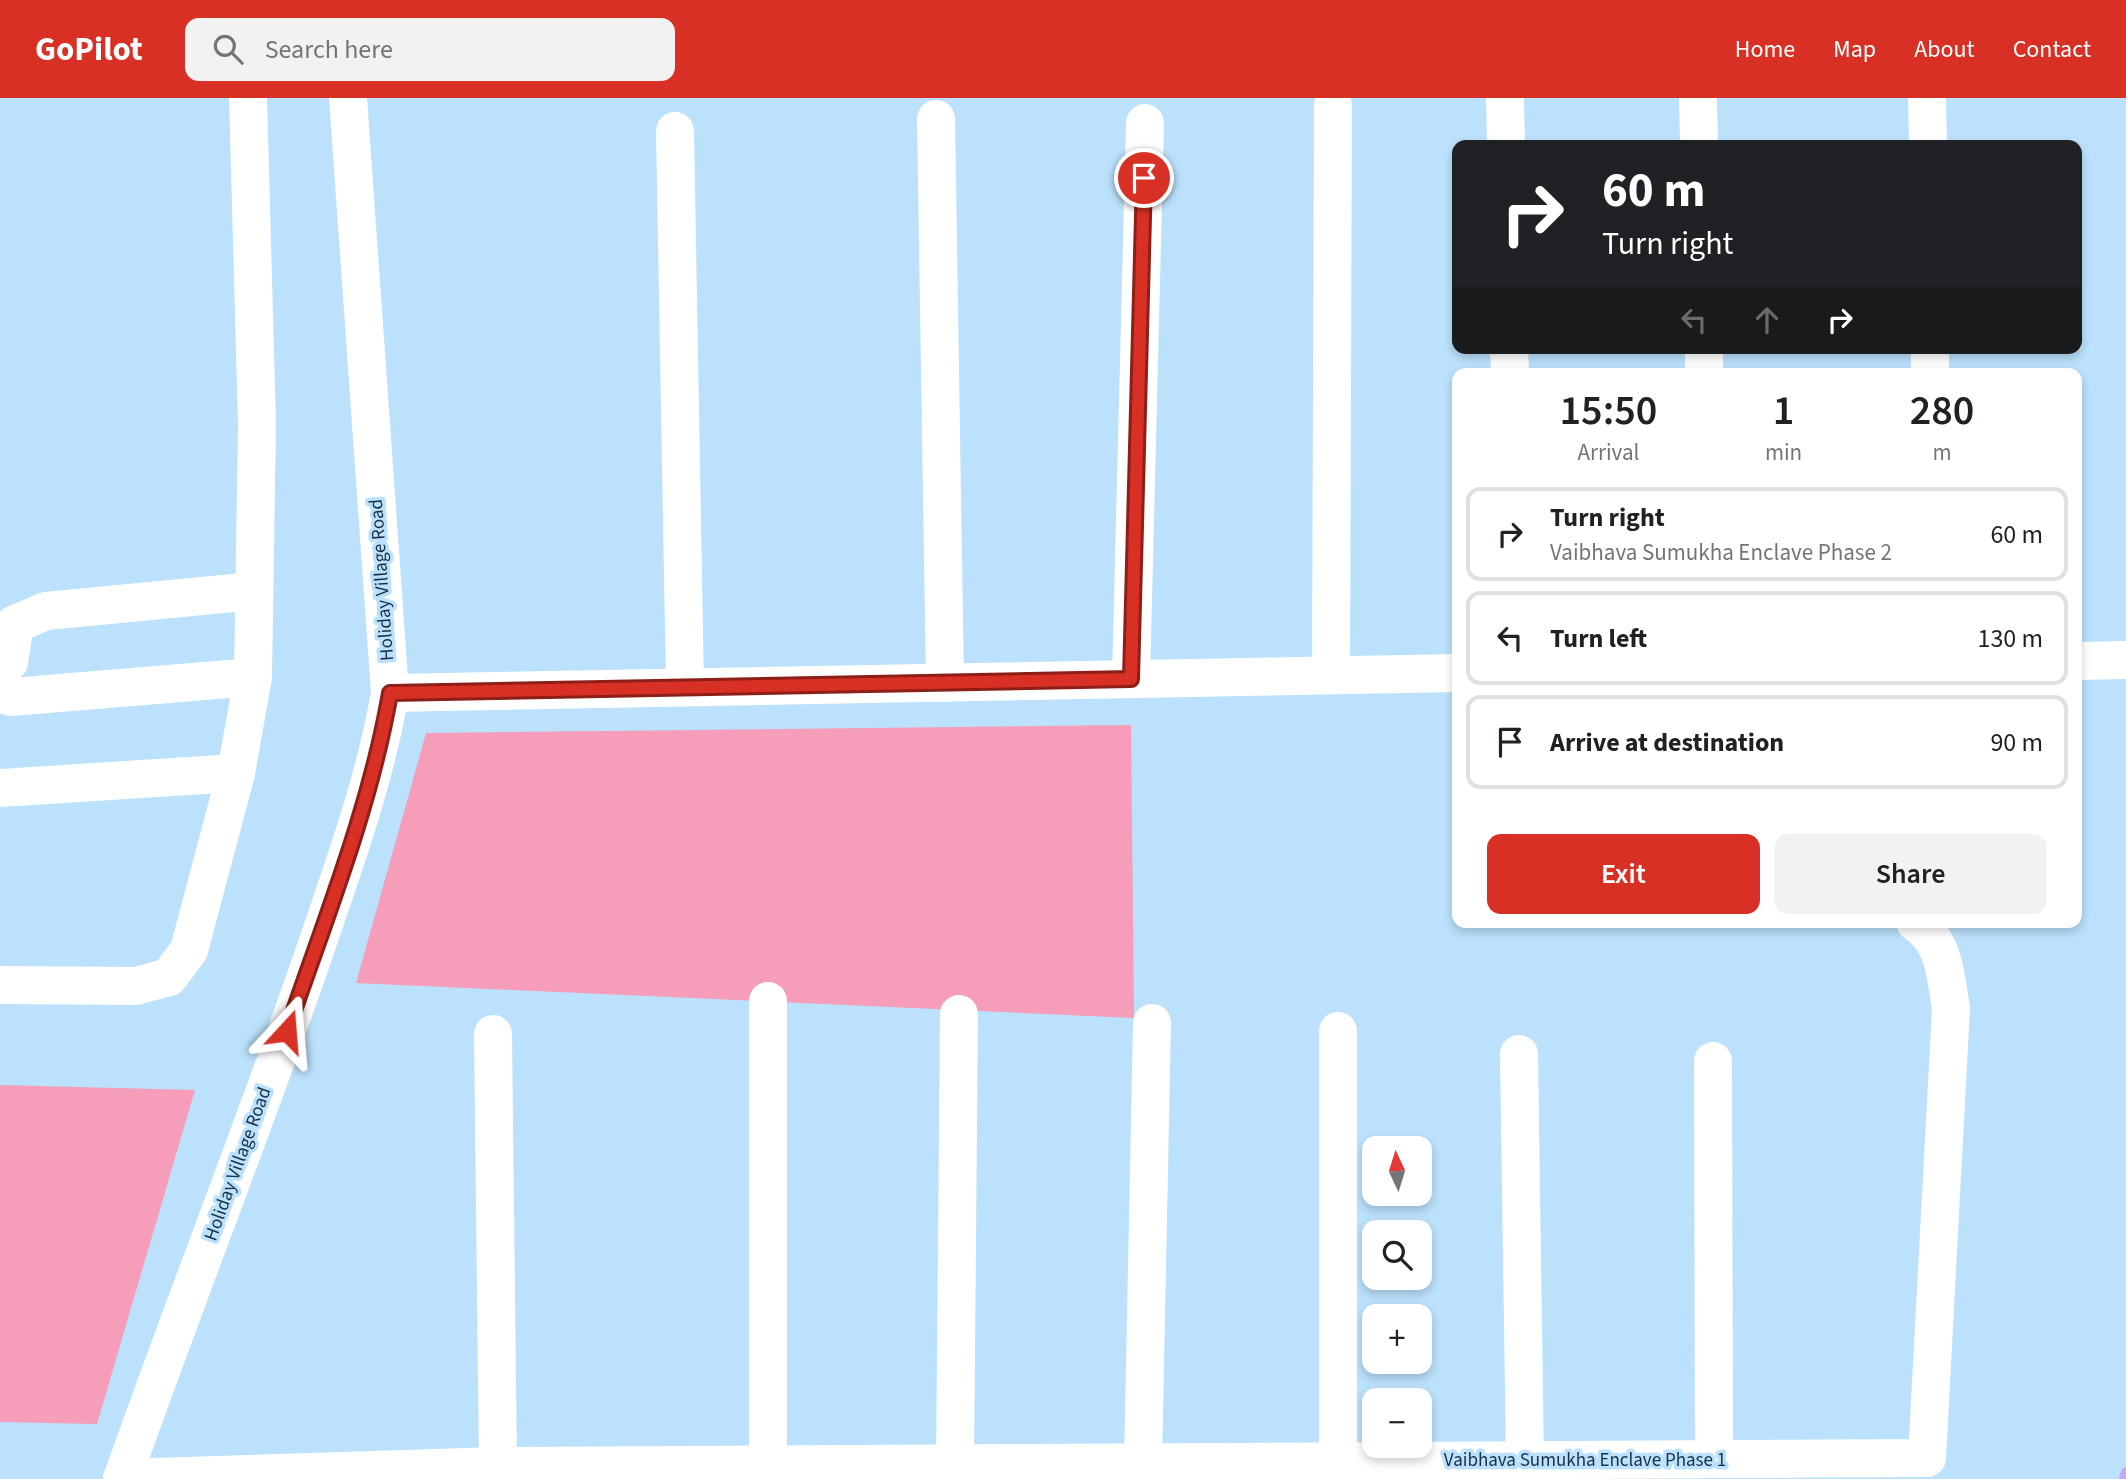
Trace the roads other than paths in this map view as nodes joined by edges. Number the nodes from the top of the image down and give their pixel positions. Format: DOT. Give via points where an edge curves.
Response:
graph roads {
  1 [pos="248,98"];
  2 [pos="348,98"];
  3 [pos="1505,98"];
  4 [pos="1698,98"];
  5 [pos="1927,98"];
  6 [pos="1333,105"];
  7 [pos="936,119"];
  8 [pos="1145,123"];
  9 [pos="676,131"];
  10 [pos="1506,140"];
  11 [pos="1699,140"];
  12 [pos="1928,140"];
  13 [pos="254,591"];
  14 [pos="2126,660"];
  15 [pos="2082,661"];
  16 [pos="0,670"];
  17 [pos="1452,673"];
  18 [pos="1331,675"];
  19 [pos="253,677"];
  20 [pos="1131,679"];
  21 [pos="945,683"];
  22 [pos="685,687"];
  23 [pos="0,693"];
  24 [pos="390,693"];
  25 [pos="236,773"];
  26 [pos="0,788"];
  27 [pos="1924,928"];
  28 [pos="0,985"];
  29 [pos="768,1001"];
  30 [pos="959,1014"];
  31 [pos="1152,1023"];
  32 [pos="1338,1031"];
  33 [pos="493,1034"];
  34 [pos="1519,1054"];
  35 [pos="1713,1061"];
  36 [pos="1714,1459"];
  37 [pos="1525,1460"];
  38 [pos="1338,1462"];
  39 [pos="1143,1463"];
  40 [pos="768,1464"];
  41 [pos="955,1464"];
  42 [pos="498,1466"];
  43 [pos="122,1478"];
  1 -- 13 [label="street" via="257,424"];
  2 -- 24 [label="street, Holiday Village Road"];
  3 -- 10 [label="street"];
  4 -- 11 [label="street"];
  5 -- 12 [label="street"];
  6 -- 18 [label="street"];
  7 -- 21 [label="street"];
  8 -- 20 [label="street"];
  9 -- 22 [label="street"];
  13 -- 16 [label="street" via="46,611 15,624 9,662"];
  13 -- 19 [label="street"];
  14 -- 15 [label="street"];
  17 -- 18 [label="street"];
  18 -- 20 [label="street"];
  19 -- 23 [label="street" via="11,697"];
  19 -- 25 [label="street"];
  20 -- 21 [label="street"];
  21 -- 22 [label="street"];
  22 -- 24 [label="street"];
  24 -- 43 [label="street, Holiday Village Road" via="363,810 287,1031"];
  25 -- 26 [label="street"];
  25 -- 28 [label="street" via="189,950 169,977 136,986"];
  27 -- 36 [label="street, Vaibhava Sumukha Enclave Phase 1" via="1941,953 1951,1008 1927,1458"];
  29 -- 40 [label="street"];
  30 -- 41 [label="street"];
  31 -- 39 [label="street"];
  32 -- 38 [label="street"];
  33 -- 42 [label="street"];
  34 -- 37 [label="street"];
  35 -- 36 [label="street"];
  36 -- 37 [label="street, Vaibhava Sumukha Enclave Phase 1"];
  37 -- 38 [label="street, Vaibhava Sumukha Enclave Phase 1"];
  38 -- 39 [label="street, Vaibhava Sumukha Enclave Phase 1"];
  39 -- 41 [label="street, Vaibhava Sumukha Enclave Phase 1"];
  40 -- 41 [label="street, Vaibhava Sumukha Enclave Phase 1"];
  40 -- 42 [label="street, Vaibhava Sumukha Enclave Phase 1"];
  42 -- 43 [label="street, Vaibhava Sumukha Enclave Phase 1"];
}
